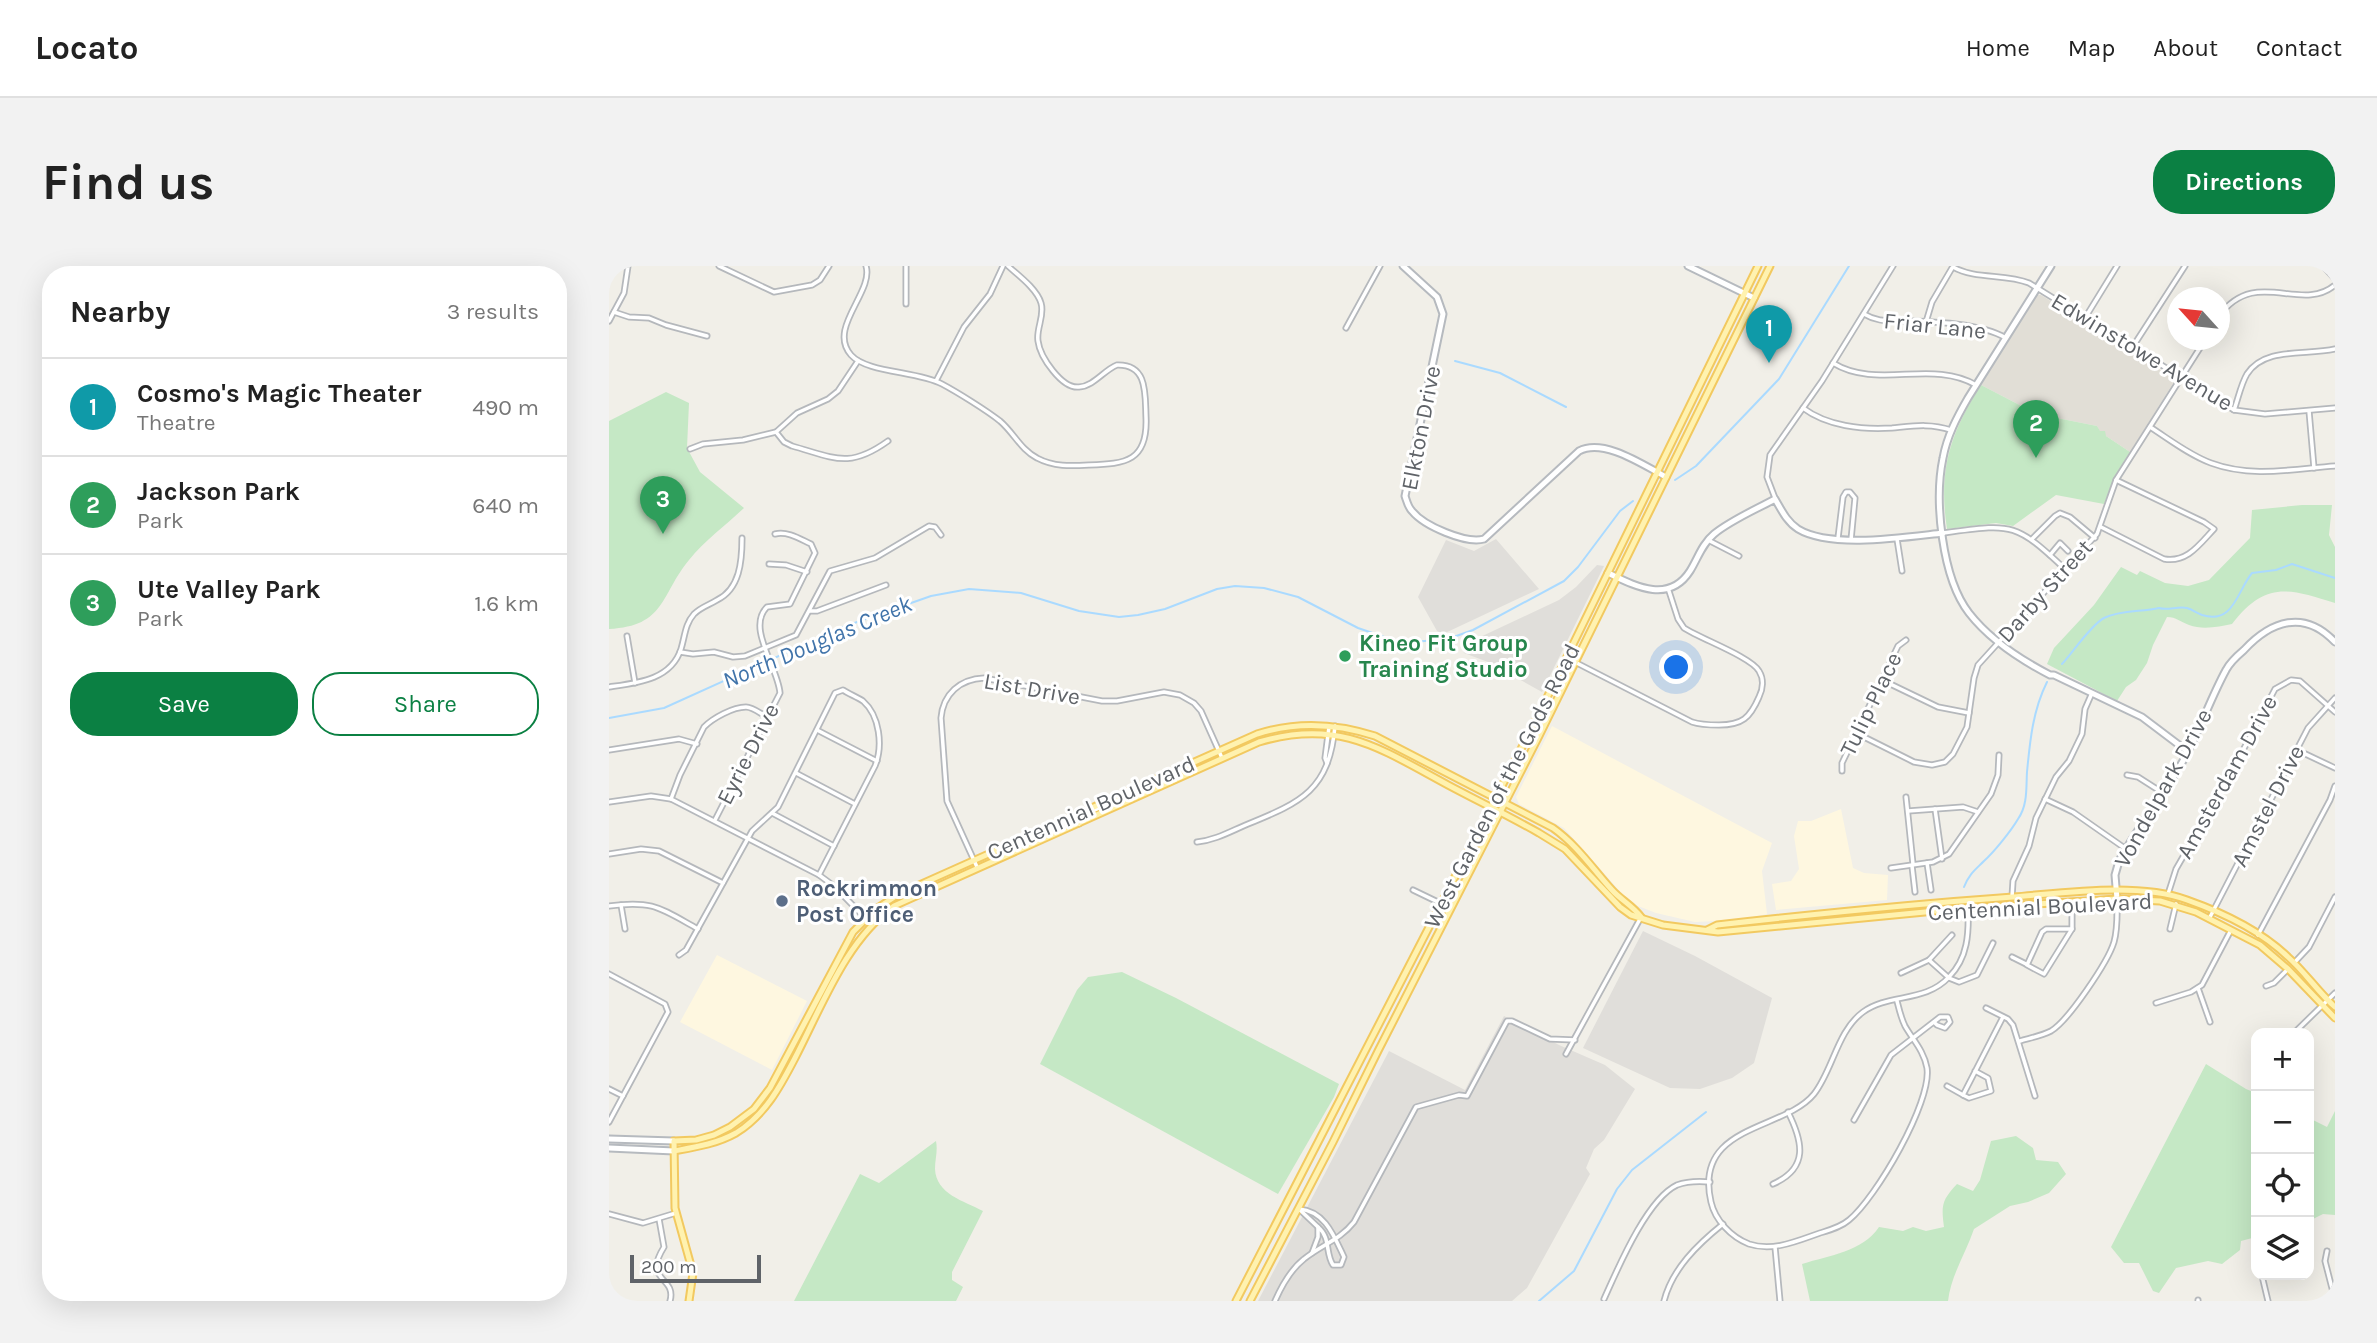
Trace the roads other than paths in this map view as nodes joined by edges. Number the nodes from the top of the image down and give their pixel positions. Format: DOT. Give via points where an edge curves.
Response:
graph roads {
  1 [pos="628,266"];
  2 [pos="719,266"];
  3 [pos="829,266"];
  4 [pos="866,266"];
  5 [pos="906,266"];
  6 [pos="1003,266"];
  7 [pos="1008,266"];
  8 [pos="1380,266"];
  9 [pos="1403,266"];
  10 [pos="1688,266"];
  11 [pos="1758,266"];
  12 [pos="1770,266"];
  13 [pos="1893,266"];
  14 [pos="1953,266"];
  15 [pos="2051,266"];
  16 [pos="2117,266"];
  17 [pos="2185,266"];
  18 [pos="2323,266"];
  19 [pos="2335,279"];
  20 [pos="2335,285"];
  21 [pos="2037,289"];
  22 [pos="1744,294"];
  23 [pos="1754,298"];
  24 [pos="906,304"];
  25 [pos="2230,304"];
  26 [pos="614,312"];
  27 [pos="1864,314"];
  28 [pos="2085,318"];
  29 [pos="609,321"];
  30 [pos="1926,322"];
  31 [pos="1346,328"];
  32 [pos="707,336"];
  33 [pos="2006,338"];
  34 [pos="2131,348"];
  35 [pos="2335,349"];
  36 [pos="2199,350"];
  37 [pos="858,361"];
  38 [pos="1833,363"];
  39 [pos="2180,379"];
  40 [pos="936,381"];
  41 [pos="1976,385"];
  42 [pos="1803,408"];
  43 [pos="2335,408"];
  44 [pos="2234,410"];
  45 [pos="2309,411"];
  46 [pos="2150,427"];
  47 [pos="1951,430"];
  48 [pos="776,432"];
  49 [pos="888,441"];
  50 [pos="690,449"];
  51 [pos="2335,466"];
  52 [pos="2314,468"];
  53 [pos="1657,472"];
  54 [pos="1666,477"];
  55 [pos="2116,480"];
  56 [pos="1775,499"];
  57 [pos="2101,527"];
  58 [pos="1943,533"];
  59 [pos="775,534"];
  60 [pos="941,535"];
  61 [pos="742,538"];
  62 [pos="1838,538"];
  63 [pos="2095,538"];
  64 [pos="1897,539"];
  65 [pos="2032,539"];
  66 [pos="1708,540"];
  67 [pos="1851,540"];
  68 [pos="2068,551"];
  69 [pos="2049,555"];
  70 [pos="1739,556"];
  71 [pos="769,564"];
  72 [pos="1902,570"];
  73 [pos="2066,570"];
  74 [pos="807,572"];
  75 [pos="1608,573"];
  76 [pos="1617,577"];
  77 [pos="886,585"];
  78 [pos="1668,588"];
  79 [pos="2040,598"];
  80 [pos="2046,603"];
  81 [pos="810,611"];
  82 [pos="627,636"];
  83 [pos="1906,640"];
  84 [pos="1999,642"];
  85 [pos="2335,642"];
  86 [pos="765,649"];
  87 [pos="680,652"];
  88 [pos="1567,658"];
  89 [pos="1576,662"];
  90 [pos="1882,680"];
  91 [pos="635,683"];
  92 [pos="609,687"];
  93 [pos="2092,694"];
  94 [pos="2335,698"];
  95 [pos="2327,705"];
  96 [pos="2335,712"];
  97 [pos="1969,713"];
  98 [pos="767,717"];
  99 [pos="1332,726"];
  100 [pos="817,730"];
  101 [pos="1856,733"];
  102 [pos="1331,734"];
  103 [pos="697,744"];
  104 [pos="609,750"];
  105 [pos="1219,751"];
  106 [pos="2187,751"];
  107 [pos="2297,751"];
  108 [pos="1999,755"];
  109 [pos="1222,758"];
  110 [pos="877,761"];
  111 [pos="2335,768"];
  112 [pos="1842,771"];
  113 [pos="796,772"];
  114 [pos="2127,775"];
  115 [pos="2335,786"];
  116 [pos="1131,791"];
  117 [pos="2163,793"];
  118 [pos="1906,797"];
  119 [pos="671,799"];
  120 [pos="1496,799"];
  121 [pos="2045,799"];
  122 [pos="609,802"];
  123 [pos="855,804"];
  124 [pos="1505,804"];
  125 [pos="1491,808"];
  126 [pos="1935,809"];
  127 [pos="1908,811"];
  128 [pos="1979,812"];
  129 [pos="772,813"];
  130 [pos="1501,813"];
  131 [pos="715,820"];
  132 [pos="1079,823"];
  133 [pos="748,838"];
  134 [pos="1197,842"];
  135 [pos="834,846"];
  136 [pos="2126,849"];
  137 [pos="609,854"];
  138 [pos="1942,859"];
  139 [pos="974,860"];
  140 [pos="1927,863"];
  141 [pos="1912,865"];
  142 [pos="977,867"];
  143 [pos="1891,869"];
  144 [pos="819,875"];
  145 [pos="723,883"];
  146 [pos="1413,890"];
  147 [pos="1931,890"];
  148 [pos="2116,891"];
  149 [pos="1915,892"];
  150 [pos="2168,894"];
  151 [pos="2012,897"];
  152 [pos="2335,897"];
  153 [pos="2117,899"];
  154 [pos="1965,900"];
  155 [pos="2072,902"];
  156 [pos="1442,904"];
  157 [pos="621,905"];
  158 [pos="2176,905"];
  159 [pos="609,906"];
  160 [pos="1968,908"];
  161 [pos="2214,912"];
  162 [pos="1641,917"];
  163 [pos="866,919"];
  164 [pos="2209,919"];
  165 [pos="871,924"];
  166 [pos="625,929"];
  167 [pos="698,929"];
  168 [pos="2071,929"];
  169 [pos="2170,929"];
  170 [pos="1707,930"];
  171 [pos="2231,930"];
  172 [pos="1952,935"];
  173 [pos="2258,935"];
  174 [pos="1993,943"];
  175 [pos="679,955"];
  176 [pos="2013,957"];
  177 [pos="1929,960"];
  178 [pos="2294,963"];
  179 [pos="2027,965"];
  180 [pos="2288,969"];
  181 [pos="1408,970"];
  182 [pos="1901,973"];
  183 [pos="609,974"];
  184 [pos="1949,978"];
  185 [pos="2266,986"];
  186 [pos="2198,988"];
  187 [pos="2335,993"];
  188 [pos="1898,1000"];
  189 [pos="2327,1000"];
  190 [pos="2156,1003"];
  191 [pos="2322,1007"];
  192 [pos="2335,1007"];
  193 [pos="1986,1008"];
  194 [pos="2003,1017"];
  195 [pos="2335,1017"];
  196 [pos="1934,1022"];
  197 [pos="2210,1022"];
  198 [pos="2299,1028"];
  199 [pos="1913,1037"];
  200 [pos="1575,1040"];
  201 [pos="2020,1041"];
  202 [pos="1378,1051"];
  203 [pos="1566,1054"];
  204 [pos="1975,1071"];
  205 [pos="1947,1086"];
  206 [pos="609,1089"];
  207 [pos="1963,1095"];
  208 [pos="623,1096"];
  209 [pos="2035,1096"];
  210 [pos="1787,1112"];
  211 [pos="1854,1120"];
  212 [pos="609,1122"];
  213 [pos="609,1139"];
  214 [pos="674,1141"];
  215 [pos="609,1148"];
  216 [pos="674,1151"];
  217 [pos="1710,1182"];
  218 [pos="1773,1184"];
  219 [pos="1299,1209"];
  220 [pos="676,1213"];
  221 [pos="609,1214"];
  222 [pos="659,1219"];
  223 [pos="1723,1224"];
  224 [pos="1318,1227"];
  225 [pos="1335,1240"];
  226 [pos="1328,1244"];
  227 [pos="1775,1247"];
  228 [pos="2327,1251"];
  229 [pos="1311,1254"];
  230 [pos="2263,1280"];
  231 [pos="609,1294"];
  232 [pos="1604,1299"];
  233 [pos="2335,1300"];
  234 [pos="613,1301"];
  235 [pos="670,1301"];
  236 [pos="689,1301"];
  237 [pos="1236,1301"];
  238 [pos="1250,1301"];
  239 [pos="1275,1301"];
  240 [pos="1664,1301"];
  241 [pos="1780,1301"];
  242 [pos="2268,1301"];
  1 -- 26 [label="street" via="625,288"];
  2 -- 3 [label="street" via="774,292 812,285"];
  4 -- 37 [label="street" via="866,281 845,336 848,351"];
  5 -- 24 [label="street"];
  6 -- 40 [label="street"];
  7 -- 40 [label="street" via="1039,298 1039,347 1065,383 1085,386 1117,365 1131,367 1141,376 1146,390 1146,438 1139,451 1128,461 1113,464 1065,466 1040,460 1000,421"];
  8 -- 31 [label="street"];
  9 -- 53 [label="street, Elkton Drive" via="1437,297 1443,314 1406,487 1414,514 1461,539 1476,541 1489,535 1584,449 1606,448"];
  10 -- 22 [label="street"];
  11 -- 22 [label="main road, West Garden of the Gods Road"];
  12 -- 23 [label="main road, West Garden of the Gods Road"];
  13 -- 27 [label="street"];
  14 -- 21 [label="street, Edwinstowe Avenue" via="1965,273 2023,281"];
  14 -- 30 [label="street"];
  15 -- 21 [label="street"];
  16 -- 28 [label="street"];
  17 -- 34 [label="street"];
  18 -- 19 [label="street"];
  20 -- 25 [label="street" via="2317,294 2264,290"];
  21 -- 28 [label="street, Edwinstowe Avenue"];
  21 -- 33 [label="street"];
  22 -- 23 [label="street"];
  22 -- 53 [label="main road, West Garden of the Gods Road"];
  23 -- 54 [label="main road, West Garden of the Gods Road"];
  26 -- 29 [label="street"];
  26 -- 32 [label="street"];
  27 -- 30 [label="street, Friar Lane" via="1877,321"];
  27 -- 38 [label="street"];
  28 -- 34 [label="street, Edwinstowe Avenue"];
  30 -- 33 [label="street, Friar Lane" via="1987,329"];
  33 -- 41 [label="street"];
  34 -- 39 [label="street, Edwinstowe Avenue"];
  35 -- 44 [label="street" via="2260,361 2245,379"];
  36 -- 39 [label="street, Darby Street"];
  37 -- 40 [label="street"];
  37 -- 48 [label="street" via="838,391 797,412"];
  38 -- 41 [label="street" via="1859,373 1958,376"];
  38 -- 42 [label="street"];
  39 -- 44 [label="street, Edwinstowe Avenue"];
  39 -- 46 [label="street, Darby Street"];
  41 -- 47 [label="street"];
  42 -- 47 [label="street" via="1822,420 1855,427 1928,424"];
  42 -- 56 [label="street" via="1768,462 1768,483"];
  43 -- 45 [label="street, Edwinstowe Avenue"];
  44 -- 45 [label="street, Edwinstowe Avenue" via="2254,414"];
  45 -- 52 [label="street"];
  46 -- 52 [label="street" via="2199,458 2224,467 2258,472"];
  46 -- 55 [label="street, Darby Street"];
  47 -- 58 [label="street" via="1940,484"];
  48 -- 49 [label="street" via="792,446 846,460"];
  48 -- 50 [label="street"];
  51 -- 52 [label="street"];
  53 -- 54 [label="street, Elkton Drive"];
  53 -- 75 [label="main road, West Garden of the Gods Road"];
  54 -- 76 [label="main road, West Garden of the Gods Road"];
  55 -- 57 [label="street, Darby Street"];
  55 -- 57 [label="street" via="2214,529 2186,556 2174,560"];
  56 -- 62 [label="street" via="1798,529"];
  56 -- 66 [label="street"];
  57 -- 63 [label="street, Darby Street"];
  58 -- 64 [label="street"];
  58 -- 65 [label="street" via="1998,526"];
  58 -- 84 [label="street" via="1957,593 1970,614"];
  59 -- 74 [label="street" via="811,544 815,553"];
  60 -- 81 [label="street" via="929,526 875,558 830,571"];
  61 -- 87 [label="street" via="735,582 692,617"];
  62 -- 67 [label="street"];
  62 -- 67 [label="street" via="1843,497 1850,492 1855,498"];
  63 -- 65 [label="street" via="2060,513"];
  63 -- 73 [label="street, Darby Street"];
  64 -- 67 [label="street"];
  64 -- 72 [label="street"];
  65 -- 69 [label="street"];
  66 -- 70 [label="street"];
  66 -- 78 [label="street" via="1688,574"];
  68 -- 69 [label="street" via="2060,543"];
  69 -- 73 [label="street"];
  71 -- 74 [label="street"];
  73 -- 79 [label="street, Darby Street"];
  74 -- 86 [label="street, Eyrie Drive" via="790,604 762,612 760,634"];
  75 -- 76 [label="street"];
  75 -- 88 [label="main road, West Garden of the Gods Road"];
  76 -- 78 [label="street" via="1644,589"];
  76 -- 89 [label="main road, West Garden of the Gods Road"];
  77 -- 81 [label="street"];
  78 -- 89 [label="street" via="1684,628 1759,671 1762,691 1744,721 1698,724"];
  79 -- 80 [label="street"];
  79 -- 84 [label="street, Darby Street"];
  81 -- 86 [label="street" via="796,635"];
  82 -- 91 [label="street"];
  83 -- 90 [label="street, Tulip Place" via="1898,646"];
  84 -- 93 [label="street" via="2050,675"];
  84 -- 97 [label="street, Darby Street" via="1976,669"];
  85 -- 106 [label="street, Vondelpark Drive" via="2322,630 2302,622 2281,624 2259,634 2227,669"];
  86 -- 87 [label="street" via="739,657"];
  86 -- 98 [label="street, Eyrie Drive" via="779,679 780,693"];
  87 -- 91 [label="street" via="661,674"];
  88 -- 89 [label="street"];
  88 -- 120 [label="main road, West Garden of the Gods Road"];
  89 -- 124 [label="main road, West Garden of the Gods Road"];
  90 -- 97 [label="street" via="1938,707"];
  90 -- 101 [label="street, Tulip Place"];
  91 -- 92 [label="street"];
  93 -- 106 [label="street" via="2142,717"];
  93 -- 121 [label="street" via="2082,734"];
  94 -- 95 [label="street, Amstel Drive"];
  95 -- 96 [label="street, Amsterdam Drive"];
  95 -- 107 [label="street, Amstel Drive"];
  95 -- 150 [label="street, Amsterdam Drive" via="2295,680 2270,695 2176,869"];
  97 -- 101 [label="street, Darby Street" via="1953,754 1939,764 1914,762"];
  98 -- 103 [label="street" via="748,707 736,709 710,721"];
  98 -- 131 [label="street, Eyrie Drive"];
  99 -- 102 [label="street"];
  99 -- 105 [label="main road, Centennial Boulevard" via="1273,729"];
  99 -- 120 [label="main road, Centennial Boulevard" via="1375,736"];
  100 -- 110 [label="street"];
  100 -- 110 [label="street" via="835,693 843,690 864,702 874,716"];
  100 -- 113 [label="street"];
  101 -- 112 [label="street, Tulip Place"];
  102 -- 109 [label="main road, Centennial Boulevard" via="1275,737"];
  102 -- 125 [label="main road, Centennial Boulevard" via="1370,744"];
  102 -- 134 [label="street" via="1327,763 1297,803"];
  103 -- 104 [label="street" via="679,739"];
  103 -- 119 [label="street"];
  105 -- 109 [label="street, List Drive"];
  105 -- 116 [label="main road, Centennial Boulevard"];
  105 -- 139 [label="street, List Drive" via="1201,711 1175,693 1103,701 984,678 966,681 949,694 941,718 947,801"];
  106 -- 117 [label="street, Vondelpark Drive"];
  107 -- 111 [label="street"];
  107 -- 161 [label="street, Amstel Drive"];
  108 -- 128 [label="street" via="1996,783"];
  109 -- 132 [label="main road, Centennial Boulevard"];
  110 -- 123 [label="street"];
  113 -- 123 [label="street"];
  113 -- 129 [label="street"];
  114 -- 117 [label="street"];
  115 -- 173 [label="street"];
  116 -- 132 [label="street" via="1086,813"];
  116 -- 139 [label="main road, Centennial Boulevard"];
  117 -- 136 [label="street, Vondelpark Drive"];
  118 -- 127 [label="street"];
  119 -- 122 [label="street" via="651,796"];
  119 -- 131 [label="street"];
  120 -- 124 [label="main road, Centennial Boulevard"];
  120 -- 125 [label="main road, West Garden of the Gods Road"];
  121 -- 136 [label="street" via="2068,809"];
  121 -- 151 [label="street" via="2013,881"];
  123 -- 135 [label="street"];
  124 -- 130 [label="main road, West Garden of the Gods Road"];
  124 -- 162 [label="main road, Centennial Boulevard" via="1567,839"];
  125 -- 130 [label="main road, Centennial Boulevard"];
  125 -- 156 [label="main road, West Garden of the Gods Road"];
  126 -- 127 [label="street"];
  126 -- 128 [label="street" via="1969,807"];
  126 -- 138 [label="street"];
  127 -- 141 [label="street"];
  128 -- 138 [label="street"];
  129 -- 133 [label="street"];
  129 -- 135 [label="street"];
  130 -- 162 [label="main road, Centennial Boulevard" via="1565,849 1614,902"];
  130 -- 202 [label="main road, West Garden of the Gods Road"];
  131 -- 133 [label="street"];
  132 -- 142 [label="main road, Centennial Boulevard"];
  133 -- 144 [label="street"];
  133 -- 145 [label="street"];
  135 -- 144 [label="street"];
  136 -- 148 [label="street, Vondelpark Drive" via="2117,865"];
  137 -- 145 [label="street" via="659,851"];
  138 -- 140 [label="street"];
  139 -- 142 [label="street, List Drive"];
  139 -- 163 [label="main road, Centennial Boulevard" via="899,894"];
  140 -- 141 [label="street"];
  140 -- 147 [label="street"];
  141 -- 143 [label="street"];
  141 -- 149 [label="street"];
  142 -- 165 [label="main road, Centennial Boulevard" via="894,906"];
  144 -- 163 [label="street"];
  145 -- 167 [label="street"];
  146 -- 156 [label="street"];
  148 -- 150 [label="main road, Centennial Boulevard"];
  148 -- 151 [label="main road, Centennial Boulevard"];
  148 -- 153 [label="street, Vondelpark Drive"];
  150 -- 161 [label="main road, Centennial Boulevard"];
  151 -- 154 [label="main road, Centennial Boulevard"];
  152 -- 178 [label="street" via="2309,947"];
  153 -- 155 [label="main road, Centennial Boulevard"];
  153 -- 158 [label="main road, Centennial Boulevard"];
  153 -- 201 [label="street, Vondelpark Drive" via="2116,930 2101,969 2057,1026"];
  154 -- 160 [label="street"];
  154 -- 170 [label="main road, Centennial Boulevard" via="1717,925"];
  155 -- 160 [label="main road, Centennial Boulevard"];
  155 -- 168 [label="street"];
  156 -- 181 [label="main road, West Garden of the Gods Road"];
  157 -- 159 [label="street"];
  157 -- 166 [label="street"];
  157 -- 167 [label="street" via="656,907"];
  158 -- 164 [label="main road, Centennial Boulevard"];
  158 -- 169 [label="street"];
  160 -- 170 [label="main road, Centennial Boulevard"];
  160 -- 184 [label="street" via="1965,950"];
  161 -- 164 [label="street, Amstel Drive"];
  161 -- 173 [label="main road, Centennial Boulevard"];
  162 -- 170 [label="main road, Centennial Boulevard" via="1672,927"];
  162 -- 200 [label="street"];
  163 -- 165 [label="street"];
  163 -- 214 [label="main road, Centennial Boulevard" via="841,952 763,1098 730,1127 696,1140"];
  164 -- 171 [label="main road, Centennial Boulevard"];
  165 -- 216 [label="main road, Centennial Boulevard" via="848,956 767,1105 727,1138"];
  167 -- 175 [label="street"];
  168 -- 179 [label="street" via="2044,930"];
  168 -- 179 [label="street" via="2044,974"];
  171 -- 180 [label="main road, Centennial Boulevard" via="2260,945"];
  171 -- 186 [label="street"];
  172 -- 177 [label="street"];
  173 -- 178 [label="main road, Centennial Boulevard"];
  174 -- 184 [label="street" via="1977,975 1959,982"];
  176 -- 179 [label="street"];
  177 -- 182 [label="street"];
  177 -- 184 [label="street"];
  178 -- 189 [label="main road, Centennial Boulevard"];
  180 -- 185 [label="street"];
  180 -- 191 [label="main road, Centennial Boulevard"];
  181 -- 202 [label="main road" via="1375,1041"];
  181 -- 237 [label="main road, West Garden of the Gods Road"];
  183 -- 208 [label="street" via="668,1009"];
  184 -- 188 [label="street" via="1926,993"];
  186 -- 190 [label="street"];
  186 -- 197 [label="street"];
  187 -- 189 [label="street"];
  188 -- 199 [label="street" via="1903,1022"];
  188 -- 210 [label="street" via="1875,1005 1857,1017 1814,1094"];
  189 -- 191 [label="street"];
  189 -- 192 [label="main road, Centennial Boulevard"];
  191 -- 195 [label="main road, Centennial Boulevard"];
  191 -- 198 [label="street"];
  193 -- 194 [label="street"];
  194 -- 201 [label="street" via="2013,1025"];
  194 -- 204 [label="street"];
  196 -- 199 [label="street"];
  199 -- 211 [label="street" via="1891,1055"];
  199 -- 227 [label="street" via="1924,1056 1927,1080 1890,1166 1847,1222"];
  200 -- 203 [label="street"];
  200 -- 225 [label="street" via="1550,1039 1507,1021 1467,1096 1456,1095 1415,1109 1357,1218"];
  201 -- 209 [label="street"];
  202 -- 219 [label="main road, West Garden of the Gods Road"];
  204 -- 207 [label="street"];
  204 -- 207 [label="street" via="1988,1078 1991,1091 1969,1098"];
  205 -- 207 [label="street"];
  206 -- 208 [label="street"];
  208 -- 212 [label="street"];
  210 -- 217 [label="street" via="1728,1144 1716,1160"];
  210 -- 218 [label="street" via="1798,1132 1800,1151 1789,1175"];
  213 -- 214 [label="street, Centennial Boulevard"];
  214 -- 216 [label="main road"];
  215 -- 216 [label="street, Centennial Boulevard"];
  216 -- 220 [label="main road"];
  217 -- 223 [label="street" via="1712,1206"];
  217 -- 232 [label="street" via="1679,1184 1660,1198"];
  219 -- 224 [label="street"];
  219 -- 225 [label="street" via="1320,1217"];
  219 -- 238 [label="main road, West Garden of the Gods Road"];
  220 -- 222 [label="street"];
  220 -- 236 [label="main road" via="693,1273"];
  221 -- 222 [label="street" via="638,1223"];
  222 -- 235 [label="street" via="664,1247 656,1267 671,1292"];
  223 -- 227 [label="street" via="1743,1241"];
  223 -- 240 [label="street" via="1693,1250"];
  224 -- 226 [label="street"];
  224 -- 229 [label="street"];
  225 -- 226 [label="street"];
  225 -- 226 [label="street" via="1344,1257 1341,1265 1328,1259"];
  226 -- 229 [label="street"];
  227 -- 241 [label="street"];
  228 -- 233 [label="street" via="2325,1261"];
  229 -- 239 [label="street" via="1293,1270"];
  230 -- 242 [label="street"];
  231 -- 234 [label="street"];
}
